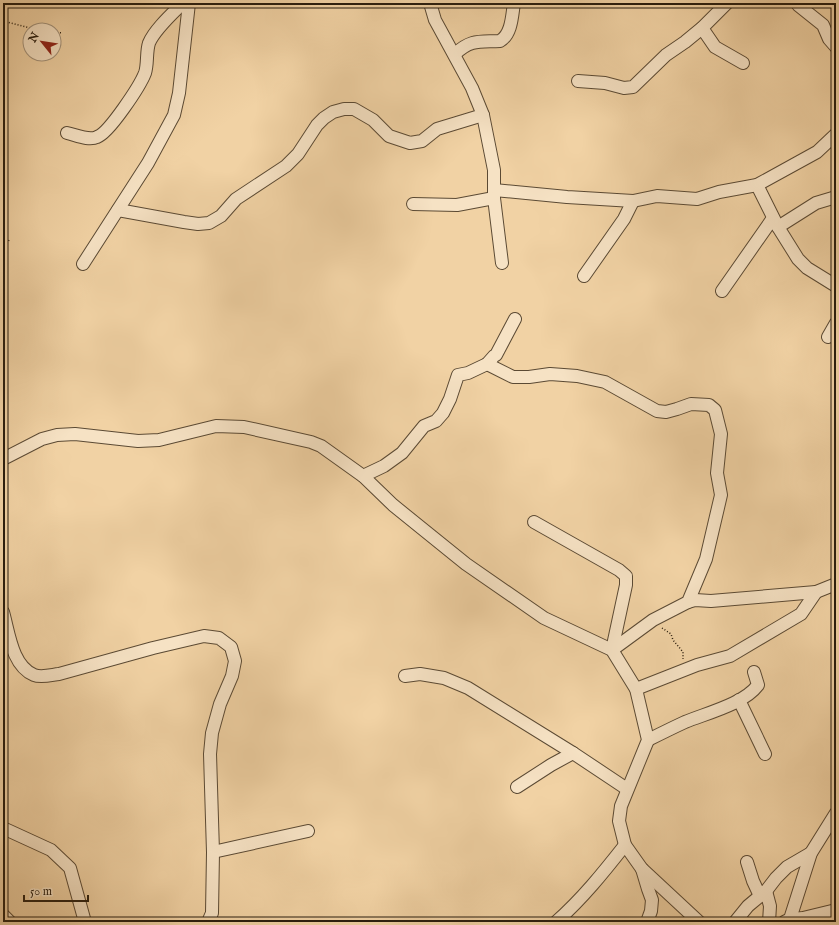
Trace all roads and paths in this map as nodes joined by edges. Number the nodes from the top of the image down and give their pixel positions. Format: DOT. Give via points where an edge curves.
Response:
graph roads {
  1 [pos="183,3"];
  2 [pos="189,3"];
  3 [pos="430,3"];
  4 [pos="514,3"];
  5 [pos="726,3"];
  6 [pos="798,5"];
  7 [pos="3,21"];
  8 [pos="22,26"];
  9 [pos="702,28"];
  10 [pos="836,47"];
  11 [pos="455,54"];
  12 [pos="743,63"];
  13 [pos="578,81"];
  14 [pos="483,116"];
  15 [pos="67,133"];
  16 [pos="836,134"];
  17 [pos="757,185"];
  18 [pos="494,194"];
  19 [pos="836,197"];
  20 [pos="633,201"];
  21 [pos="413,204"];
  22 [pos="118,210"];
  23 [pos="775,223"];
  24 [pos="10,239"];
  25 [pos="3,248"];
  26 [pos="502,263"];
  27 [pos="83,264"];
  28 [pos="584,276"];
  29 [pos="836,286"];
  30 [pos="722,291"];
  31 [pos="515,319"];
  32 [pos="836,323"];
  33 [pos="828,337"];
  34 [pos="487,364"];
  35 [pos="3,459"];
  36 [pos="363,476"];
  37 [pos="534,522"];
  38 [pos="836,584"];
  39 [pos="816,592"];
  40 [pos="688,602"];
  41 [pos="3,612"];
  42 [pos="653,620"];
  43 [pos="612,650"];
  44 [pos="683,671"];
  45 [pos="754,672"];
  46 [pos="405,676"];
  47 [pos="636,689"];
  48 [pos="739,700"];
  49 [pos="648,740"];
  50 [pos="573,753"];
  51 [pos="765,754"];
  52 [pos="517,787"];
  53 [pos="627,789"];
  54 [pos="836,814"];
  55 [pos="832,827"];
  56 [pos="3,828"];
  57 [pos="308,831"];
  58 [pos="625,845"];
  59 [pos="212,852"];
  60 [pos="812,853"];
  61 [pos="747,862"];
  62 [pos="642,869"];
  63 [pos="763,894"];
  64 [pos="836,910"];
  65 [pos="3,915"];
  66 [pos="787,921"];
  67 [pos="10,922"];
  68 [pos="85,922"];
  69 [pos="208,922"];
  70 [pos="556,922"];
  71 [pos="647,922"];
  72 [pos="699,922"];
  73 [pos="735,922"];
  74 [pos="769,922"];
  1 -- 15 [label="street" via="163,23 150,43 145,73 137,89 106,132 97,138"];
  2 -- 22 [label="street" via="179,93 174,115"];
  3 -- 11 [label="street" via="435,20"];
  4 -- 11 [label="street" via="510,27 504,39 472,42"];
  5 -- 9 [label="street"];
  6 -- 10 [label="street" via="823,25"];
  7 -- 8 [label="path"];
  9 -- 12 [label="street" via="715,47"];
  9 -- 13 [label="street" via="666,55 634,87 624,88 605,83"];
  11 -- 14 [label="street"];
  14 -- 18 [label="street" via="494,170"];
  14 -- 22 [label="street" via="437,129 422,141 410,143 389,136 373,120 354,109 344,109 324,118 286,166 236,199 221,216 209,223 184,222"];
  16 -- 17 [label="street" via="817,152"];
  17 -- 20 [label="street" via="697,198 657,196"];
  17 -- 23 [label="street"];
  18 -- 20 [label="street"];
  18 -- 21 [label="street" via="457,205"];
  18 -- 26 [label="street"];
  19 -- 23 [label="street" via="816,203"];
  20 -- 28 [label="street" via="624,219"];
  22 -- 27 [label="street"];
  23 -- 29 [label="street" via="798,259 807,268"];
  23 -- 30 [label="street"];
  24 -- 25 [label="path"];
  31 -- 34 [label="street" via="496,356"];
  32 -- 33 [label="street"];
  34 -- 36 [label="street" via="468,374 458,375 450,400 436,421 424,426 402,453 384,466"];
  34 -- 40 [label="street" via="513,377 550,374 605,382 657,411 677,410 691,404 709,405 715,410 721,434 717,473 721,495 706,558"];
  35 -- 36 [label="street" via="42,439 57,435 75,434 138,441 159,440 229,425 311,442 321,446"];
  36 -- 43 [label="street" via="393,505 466,564 544,618"];
  37 -- 43 [label="street" via="626,576"];
  38 -- 39 [label="street"];
  39 -- 40 [label="street"];
  39 -- 44 [label="street" via="802,614 730,656"];
  40 -- 42 [label="street"];
  41 -- 59 [label="street" via="16,658 21,666 34,676 59,674 204,636 219,638 231,647 235,661 212,733 210,754"];
  42 -- 43 [label="street"];
  42 -- 44 [label="path" via="671,634 683,652"];
  43 -- 47 [label="street"];
  44 -- 47 [label="street"];
  45 -- 48 [label="street" via="758,685 755,690"];
  46 -- 50 [label="street" via="420,674 444,678 468,688"];
  47 -- 49 [label="street"];
  48 -- 49 [label="street"];
  48 -- 51 [label="street"];
  49 -- 53 [label="street"];
  50 -- 52 [label="street"];
  50 -- 53 [label="street"];
  53 -- 58 [label="street" via="619,821"];
  54 -- 55 [label="street"];
  55 -- 60 [label="street"];
  56 -- 68 [label="street" via="51,850 70,868"];
  57 -- 59 [label="street"];
  58 -- 62 [label="street"];
  58 -- 70 [label="street" via="592,886"];
  59 -- 69 [label="street" via="212,913"];
  60 -- 63 [label="street" via="787,867"];
  60 -- 66 [label="street"];
  61 -- 63 [label="street" via="753,880"];
  62 -- 71 [label="street" via="652,900 652,911"];
  62 -- 72 [label="street"];
  63 -- 73 [label="street" via="748,906"];
  63 -- 74 [label="street" via="770,906"];
  64 -- 66 [label="street"];
  65 -- 67 [label="street"];
}
